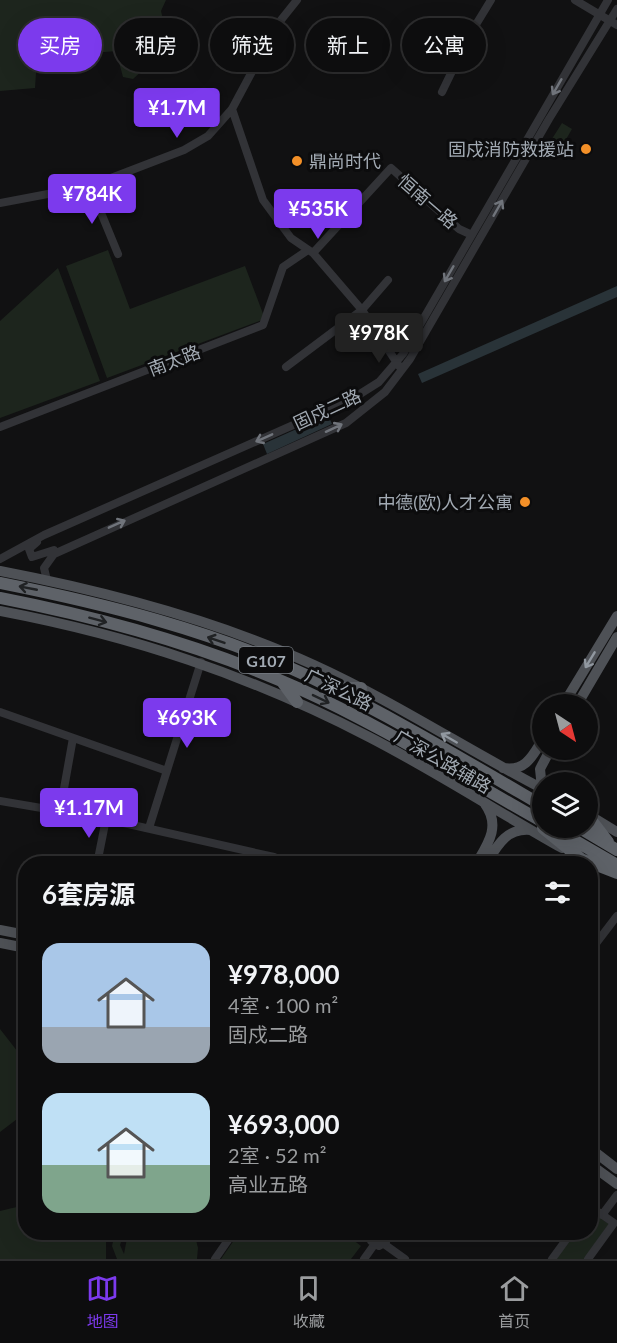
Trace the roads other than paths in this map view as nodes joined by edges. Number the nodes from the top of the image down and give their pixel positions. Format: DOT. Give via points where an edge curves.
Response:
graph roads {
  1 [pos="297,0"];
  2 [pos="491,0"];
  3 [pos="575,0"];
  4 [pos="608,0"];
  5 [pos="617,9"];
  6 [pos="599,14"];
  7 [pos="613,23"];
  8 [pos="442,92"];
  9 [pos="232,109"];
  10 [pos="90,186"];
  11 [pos="0,203"];
  12 [pos="472,236"];
  13 [pos="310,251"];
  14 [pos="118,254"];
  15 [pos="388,280"];
  16 [pos="362,310"];
  17 [pos="397,362"];
  18 [pos="286,367"];
  19 [pos="402,372"];
  20 [pos="352,399"];
  21 [pos="360,414"];
  22 [pos="0,427"];
  23 [pos="79,520"];
  24 [pos="88,537"];
  25 [pos="0,559"];
  26 [pos="0,571"];
  27 [pos="47,580"];
  28 [pos="0,583"];
  29 [pos="0,598"];
  30 [pos="0,611"];
  31 [pos="617,616"];
  32 [pos="617,637"];
  33 [pos="614,651"];
  34 [pos="201,662"];
  35 [pos="282,682"];
  36 [pos="330,688"];
  37 [pos="361,688"];
  38 [pos="570,694"];
  39 [pos="585,694"];
  40 [pos="297,702"];
  41 [pos="0,712"];
  42 [pos="74,738"];
  43 [pos="532,756"];
  44 [pos="500,767"];
  45 [pos="167,771"];
  46 [pos="532,783"];
  47 [pos="532,800"];
  48 [pos="0,801"];
  49 [pos="484,804"];
  50 [pos="522,810"];
  51 [pos="60,811"];
  52 [pos="532,816"];
  53 [pos="106,819"];
  54 [pos="532,821"];
  55 [pos="598,822"];
  56 [pos="532,826"];
  57 [pos="149,828"];
  58 [pos="598,828"];
  59 [pos="532,829"];
  60 [pos="617,832"];
  61 [pos="552,838"];
  62 [pos="570,838"];
  63 [pos="597,838"];
  64 [pos="615,849"];
  65 [pos="99,856"];
  66 [pos="255,856"];
  67 [pos="481,856"];
  68 [pos="491,856"];
  69 [pos="577,856"];
  70 [pos="617,865"];
  71 [pos="598,867"];
  72 [pos="598,869"];
  73 [pos="617,873"];
  74 [pos="617,880"];
  75 [pos="617,916"];
  76 [pos="0,930"];
  77 [pos="18,933"];
  78 [pos="598,941"];
  79 [pos="0,943"];
  80 [pos="18,946"];
  81 [pos="598,1154"];
  82 [pos="617,1169"];
  83 [pos="598,1170"];
  84 [pos="617,1184"];
  85 [pos="617,1195"];
  86 [pos="598,1212"];
  87 [pos="602,1215"];
  88 [pos="228,1240"];
  89 [pos="371,1240"];
  90 [pos="387,1240"];
  91 [pos="566,1240"];
  92 [pos="384,1244"];
  93 [pos="374,1245"];
  94 [pos="215,1259"];
  95 [pos="364,1259"];
  96 [pos="405,1259"];
  97 [pos="552,1259"];
  98 [pos="588,1259"];
  1 -- 9 [label="street" via="277,25"];
  2 -- 8 [label="street"];
  3 -- 6 [label="street"];
  4 -- 6 [label="street, 固戍二路"];
  5 -- 7 [label="street, 固戍二路"];
  6 -- 7 [label="street"];
  6 -- 12 [label="street, 固戍二路, one-way"];
  19 -- 7 [label="street, 固戍二路, one-way"];
  9 -- 10 [label="street" via="208,136 184,150"];
  9 -- 13 [label="street" via="263,200 291,238"];
  10 -- 11 [label="street"];
  10 -- 14 [label="street"];
  12 -- 13 [label="street, 恒南一路" via="391,168"];
  12 -- 17 [label="street, 固戍二路, one-way"];
  13 -- 16 [label="street"];
  13 -- 22 [label="street, 南太路" via="283,267 263,326"];
  15 -- 16 [label="street"];
  16 -- 17 [label="street"];
  16 -- 18 [label="street"];
  17 -- 19 [label="street"];
  17 -- 20 [label="street, 固戍二路" via="379,382"];
  19 -- 21 [label="street, 固戍二路"];
  20 -- 21 [label="street" via="361,404"];
  20 -- 23 [label="street, 固戍二路, one-way"];
  24 -- 21 [label="street, 固戍二路, one-way"];
  23 -- 24 [label="street" via="31,545 29,555 37,558"];
  23 -- 25 [label="street, 固戍二路"];
  24 -- 27 [label="street, 固戍二路" via="49,559 44,568"];
  26 -- 27 [label="main road, 广深公路辅路"];
  27 -- 37 [label="main road, 广深公路辅路" via="227,632 313,664"];
  36 -- 28 [label="highway, 广深公路 / G107, one-way" via="221,642 145,616"];
  29 -- 35 [label="highway, 广深公路 / G107, one-way" via="140,630 216,654"];
  30 -- 34 [label="main road, 广深公路辅路" via="56,621"];
  31 -- 38 [label="main road, one-way"];
  32 -- 33 [label="main road"];
  33 -- 39 [label="main road"];
  34 -- 40 [label="main road, 广深公路辅路"];
  34 -- 45 [label="street"];
  35 -- 40 [label="highway"];
  35 -- 50 [label="highway, 广深公路 / G107, one-way" via="379,728"];
  36 -- 37 [label="highway"];
  36 -- 47 [label="highway, 广深公路 / G107"];
  44 -- 37 [label="main road, 广深公路辅路, one-way"];
  40 -- 49 [label="main road, 广深公路辅路" via="371,738"];
  41 -- 42 [label="street"];
  42 -- 45 [label="street"];
  42 -- 51 [label="street"];
  43 -- 44 [label="main road" via="517,768"];
  44 -- 46 [label="main road, 广深公路辅路"];
  45 -- 57 [label="street"];
  48 -- 51 [label="street"];
  49 -- 56 [label="main road, 广深公路辅路"];
  49 -- 67 [label="main road" via="493,826"];
  50 -- 52 [label="highway, 广深公路 / G107"];
  50 -- 54 [label="highway"];
  51 -- 53 [label="street"];
  53 -- 57 [label="street"];
  53 -- 65 [label="street"];
  55 -- 60 [label="main road"];
  57 -- 66 [label="street"];
  58 -- 64 [label="highway"];
  59 -- 68 [label="main road" via="509,834"];
  61 -- 69 [label="highway"];
  62 -- 70 [label="highway"];
  63 -- 64 [label="highway"];
  71 -- 73 [label="highway"];
  72 -- 74 [label="main road"];
  75 -- 78 [label="street"];
  76 -- 77 [label="main road"];
  79 -- 80 [label="main road"];
  81 -- 82 [label="main road"];
  83 -- 84 [label="main road"];
  85 -- 87 [label="street"];
  86 -- 87 [label="street"];
  87 -- 98 [label="street" via="614,1223"];
  88 -- 94 [label="street"];
  89 -- 93 [label="street"];
  90 -- 92 [label="street"];
  91 -- 97 [label="street"];
  92 -- 93 [label="street"];
  92 -- 96 [label="street"];
  93 -- 95 [label="street"];
}
